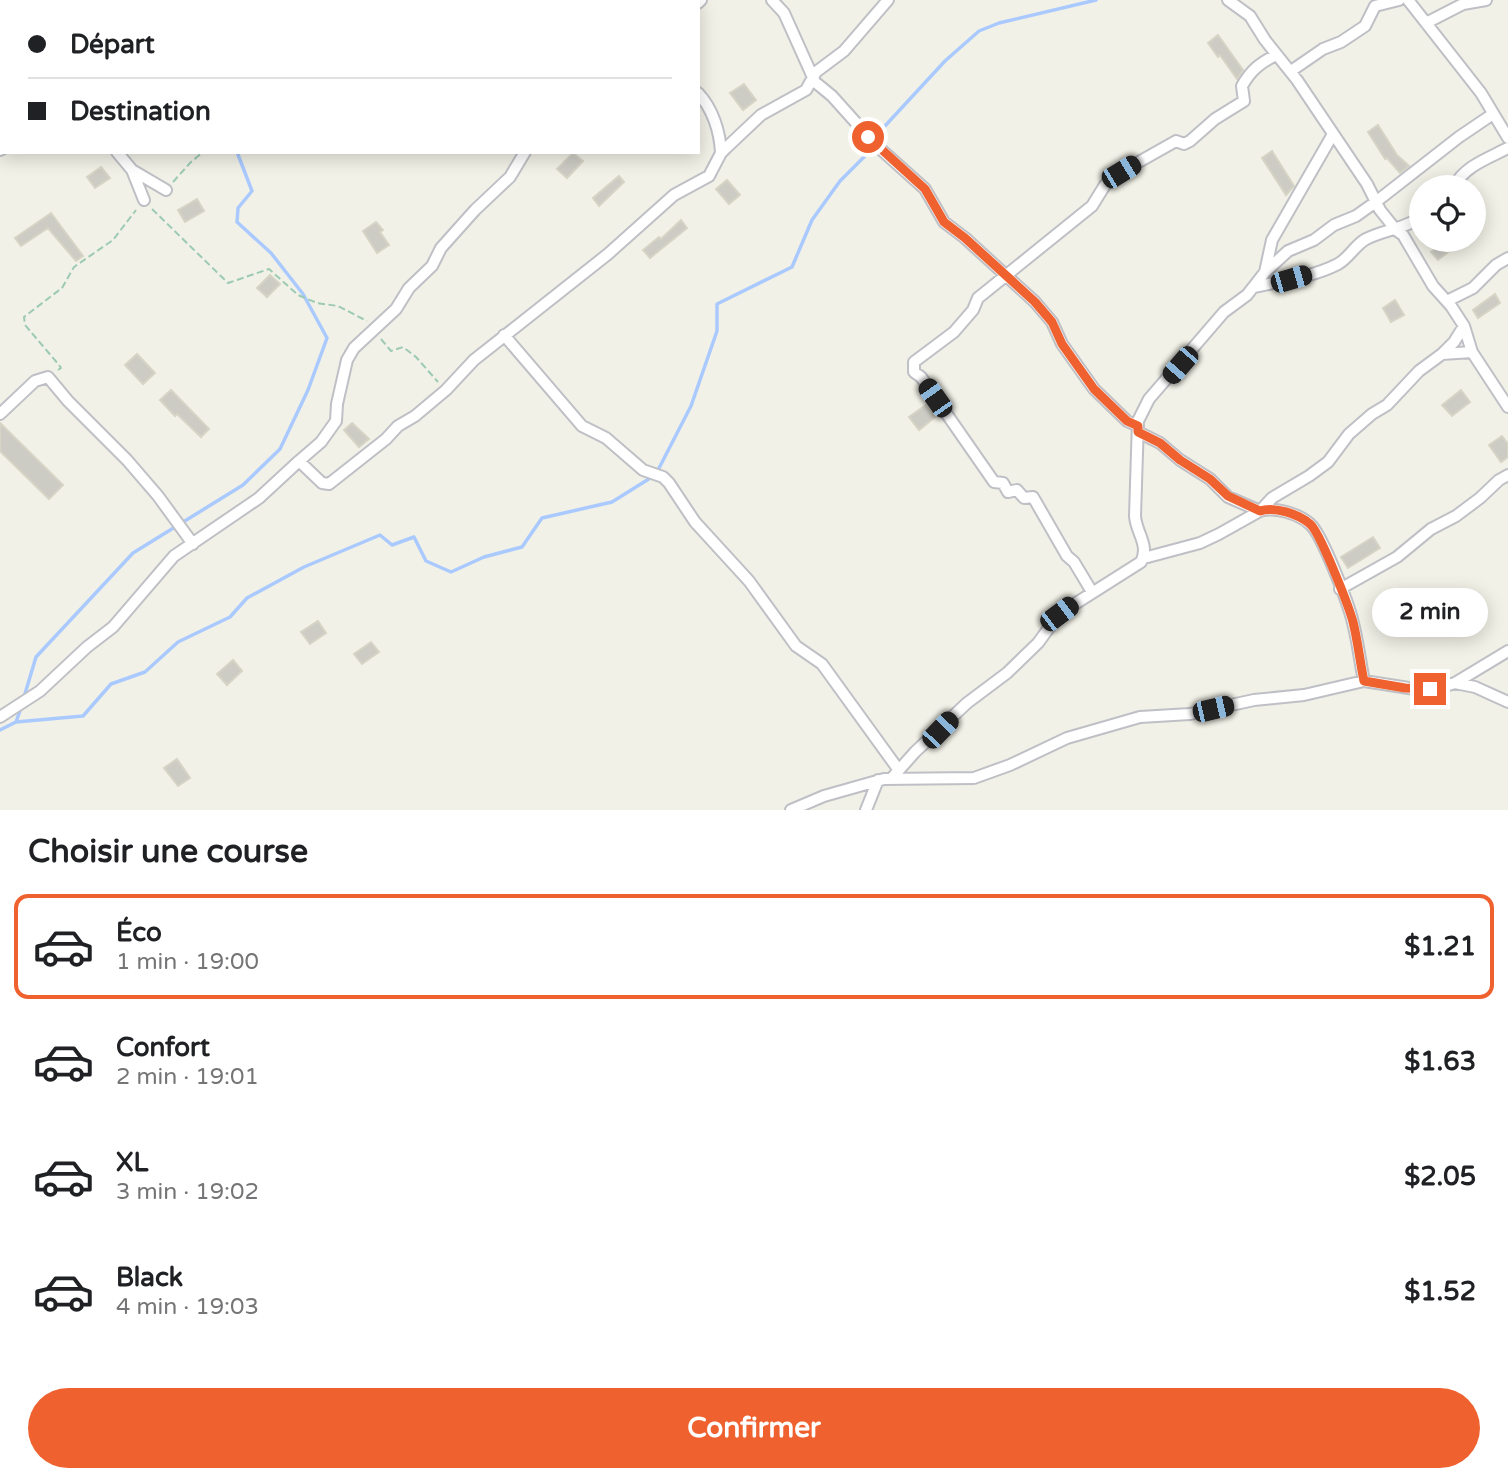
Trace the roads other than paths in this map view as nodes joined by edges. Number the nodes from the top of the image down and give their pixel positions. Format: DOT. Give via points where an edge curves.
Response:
graph roads {
  1 [pos="772,0"];
  2 [pos="888,0"];
  3 [pos="1228,0"];
  4 [pos="1399,0"];
  5 [pos="1408,0"];
  6 [pos="1486,0"];
  7 [pos="1426,23"];
  8 [pos="1276,55"];
  9 [pos="1291,71"];
  10 [pos="812,78"];
  11 [pos="700,96"];
  12 [pos="1493,114"];
  13 [pos="1333,134"];
  14 [pos="1508,138"];
  15 [pos="1508,148"];
  16 [pos="721,153"];
  17 [pos="119,154"];
  18 [pos="524,154"];
  19 [pos="132,170"];
  20 [pos="1465,175"];
  21 [pos="166,190"];
  22 [pos="144,200"];
  23 [pos="1377,201"];
  24 [pos="1409,223"];
  25 [pos="1396,230"];
  26 [pos="1508,258"];
  27 [pos="1265,272"];
  28 [pos="1006,276"];
  29 [pos="1254,287"];
  30 [pos="1447,301"];
  31 [pos="1464,326"];
  32 [pos="504,335"];
  33 [pos="1472,352"];
  34 [pos="1442,354"];
  35 [pos="1508,407"];
  36 [pos="0,414"];
  37 [pos="1138,429"];
  38 [pos="299,461"];
  39 [pos="1508,475"];
  40 [pos="1260,511"];
  41 [pos="193,544"];
  42 [pos="1144,558"];
  43 [pos="1340,589"];
  44 [pos="1092,592"];
  45 [pos="1508,651"];
  46 [pos="1364,681"];
  47 [pos="1455,683"];
  48 [pos="1508,702"];
  49 [pos="0,717"];
  50 [pos="895,774"];
  51 [pos="878,780"];
  52 [pos="791,810"];
  53 [pos="866,810"];
  1 -- 10 [label="street" via="784,13"];
  2 -- 10 [label="street" via="844,51"];
  3 -- 8 [label="street" via="1250,16"];
  4 -- 9 [label="street" via="1375,6 1360,30"];
  5 -- 7 [label="street"];
  6 -- 7 [label="street" via="1463,4"];
  7 -- 12 [label="street"];
  8 -- 9 [label="street"];
  8 -- 28 [label="street" via="1253,69 1242,86 1244,101 1186,144 1176,141 1121,172 1091,206"];
  9 -- 13 [label="street"];
  10 -- 16 [label="street" via="806,90 761,116"];
  10 -- 28 [label="street" via="925,189 944,222"];
  11 -- 16 [label="street" via="717,128"];
  12 -- 14 [label="street"];
  12 -- 23 [label="street"];
  13 -- 23 [label="street"];
  13 -- 27 [label="street" via="1272,240"];
  15 -- 20 [label="street"];
  16 -- 32 [label="street" via="709,176 674,195 608,254"];
  17 -- 19 [label="street"];
  18 -- 38 [label="street" via="510,177 440,248 432,266 409,288 396,309 354,348 347,360 334,425"];
  19 -- 21 [label="street"];
  19 -- 22 [label="street"];
  23 -- 25 [label="street"];
  23 -- 27 [label="street" via="1289,251"];
  24 -- 25 [label="street"];
  25 -- 29 [label="street" via="1364,240 1338,264"];
  25 -- 30 [label="street" via="1404,235 1433,286"];
  26 -- 30 [label="street" via="1473,288"];
  27 -- 29 [label="street"];
  28 -- 37 [label="street" via="1048,316 1094,389"];
  28 -- 44 [label="street" via="975,302 954,332 916,360 913,369 994,482 1001,482 1008,492 1017,489 1024,498 1033,497"];
  29 -- 37 [label="street" via="1224,312 1149,399"];
  30 -- 31 [label="street"];
  31 -- 33 [label="street"];
  31 -- 34 [label="street"];
  32 -- 38 [label="street" via="446,390 333,483 322,484"];
  32 -- 50 [label="street" via="582,426 606,438 643,470 663,477 796,646 822,664"];
  33 -- 34 [label="street"];
  33 -- 35 [label="street"];
  34 -- 40 [label="street" via="1349,434 1328,462 1272,498"];
  36 -- 41 [label="street" via="35,381 48,377 127,460"];
  37 -- 40 [label="street" via="1228,496"];
  37 -- 42 [label="street" via="1135,516 1146,548"];
  38 -- 41 [label="street" via="259,498"];
  39 -- 43 [label="street" via="1397,557"];
  40 -- 42 [label="street" via="1200,543"];
  40 -- 43 [label="street" via="1278,510 1309,522 1325,548"];
  41 -- 49 [label="street" via="174,556 113,627 40,691"];
  42 -- 44 [label="street"];
  43 -- 46 [label="street" via="1353,620"];
  44 -- 50 [label="street" via="1059,614 1038,643 967,703"];
  45 -- 47 [label="street"];
  46 -- 47 [label="street" via="1415,689"];
  46 -- 50 [label="street" via="1190,714 1139,717 1067,738 974,778"];
  47 -- 48 [label="street"];
  50 -- 51 [label="street"];
  51 -- 52 [label="street"];
  51 -- 53 [label="street"];
}
